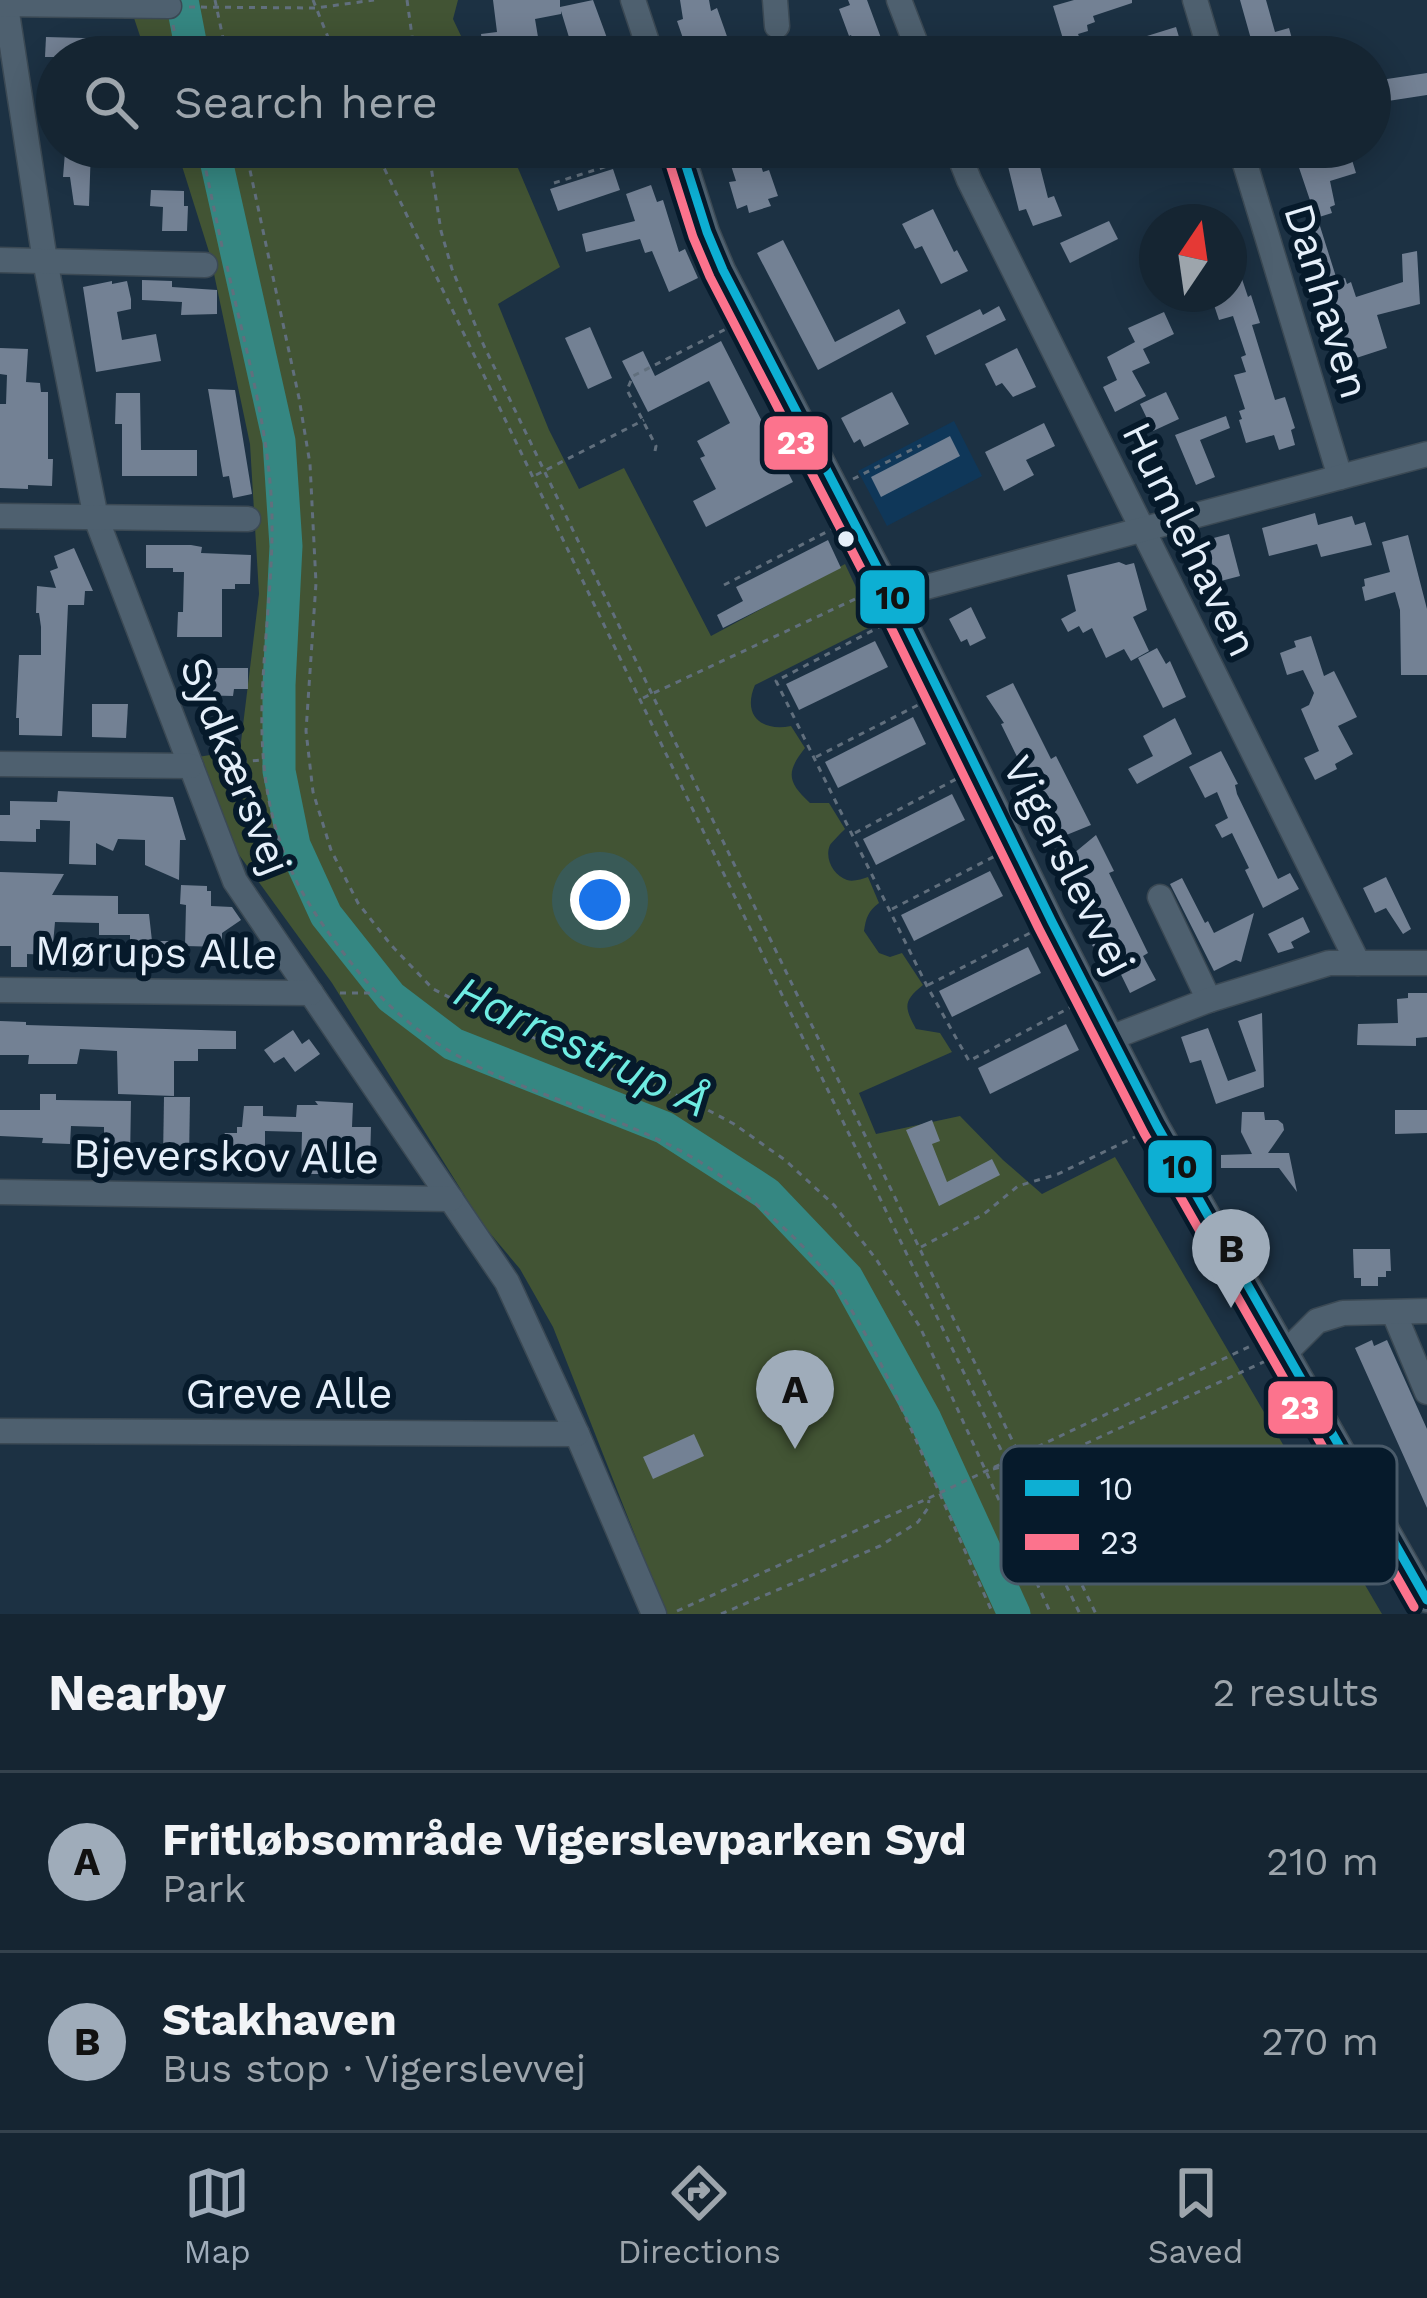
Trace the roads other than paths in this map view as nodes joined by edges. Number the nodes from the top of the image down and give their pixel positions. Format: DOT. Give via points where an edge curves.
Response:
graph roads {
  1 [pos="633,0"];
  2 [pos="899,0"];
  3 [pos="1195,0"];
  4 [pos="3,3"];
  5 [pos="169,7"];
  6 [pos="645,36"];
  7 [pos="913,36"];
  8 [pos="1206,36"];
  9 [pos="687,168"];
  10 [pos="965,168"];
  11 [pos="1246,168"];
  12 [pos="0,260"];
  13 [pos="46,261"];
  14 [pos="205,265"];
  15 [pos="1427,454"];
  16 [pos="1340,477"];
  17 [pos="0,517"];
  18 [pos="96,518"];
  19 [pos="248,519"];
  20 [pos="1142,530"];
  21 [pos="893,599"];
  22 [pos="0,764"];
  23 [pos="191,766"];
  24 [pos="1160,898"];
  25 [pos="1358,963"];
  26 [pos="1427,963"];
  27 [pos="0,990"];
  28 [pos="311,993"];
  29 [pos="1209,1000"];
  30 [pos="1113,1037"];
  31 [pos="0,1192"];
  32 [pos="451,1199"];
  33 [pos="1427,1311"];
  34 [pos="1394,1313"];
  35 [pos="1281,1343"];
  36 [pos="1427,1392"];
  37 [pos="0,1431"];
  38 [pos="577,1434"];
  39 [pos="1340,1446"];
  40 [pos="1397,1547"];
  41 [pos="1427,1600"];
  42 [pos="654,1614"];
  1 -- 6 [label="street"];
  2 -- 7 [label="street"];
  3 -- 8 [label="street"];
  4 -- 5 [label="street"];
  4 -- 13 [label="street, Sydkærsvej"];
  9 -- 21 [label="street, Vigerslevvej" via="747,318"];
  10 -- 20 [label="street, Humlehaven"];
  11 -- 16 [label="street, Danhaven"];
  12 -- 13 [label="street"];
  13 -- 14 [label="street"];
  13 -- 18 [label="street, Sydkærsvej"];
  15 -- 16 [label="street"];
  16 -- 20 [label="street"];
  17 -- 18 [label="street"];
  18 -- 19 [label="street"];
  18 -- 23 [label="street, Sydkærsvej"];
  20 -- 21 [label="street"];
  20 -- 25 [label="street, Humlehaven"];
  21 -- 30 [label="street, Vigerslevvej"];
  22 -- 23 [label="street"];
  23 -- 28 [label="street, Sydkærsvej" via="235,881"];
  24 -- 29 [label="street"];
  25 -- 26 [label="street"];
  25 -- 29 [label="street" via="1329,963"];
  27 -- 28 [label="street, Mørups Alle"];
  28 -- 32 [label="street, Sydkærsvej"];
  29 -- 30 [label="street"];
  30 -- 35 [label="street, Vigerslevvej"];
  31 -- 32 [label="street, Bjeverskov Alle"];
  32 -- 38 [label="street, Sydkærsvej" via="508,1282"];
  33 -- 34 [label="street"];
  34 -- 35 [label="street" via="1343,1313"];
  34 -- 36 [label="street"];
  35 -- 39 [label="street, Vigerslevvej"];
  37 -- 38 [label="street, Greve Alle"];
  38 -- 42 [label="street, Sydkærsvej"];
  40 -- 41 [label="street, Vigerslevvej"];
}
